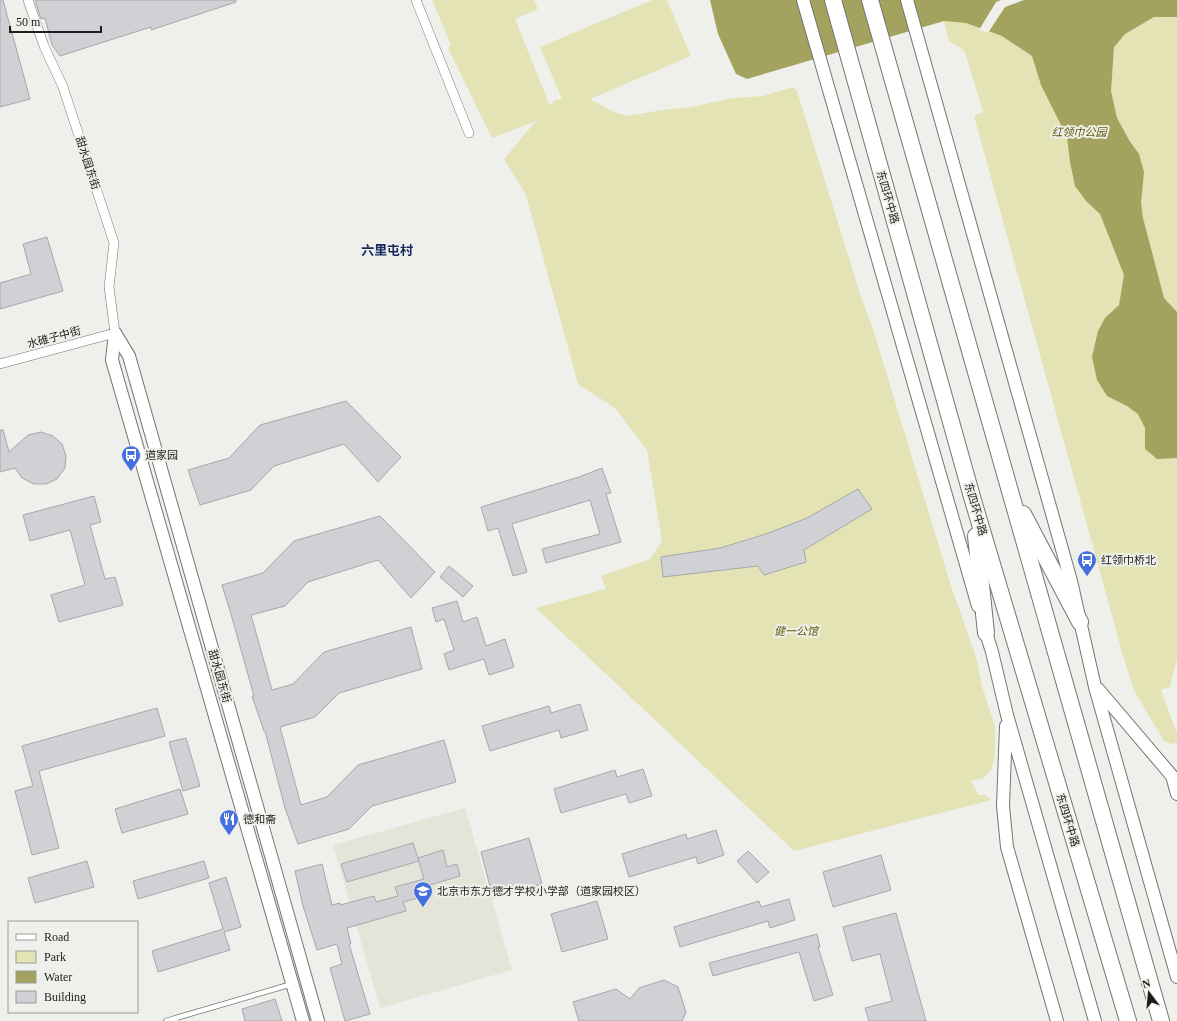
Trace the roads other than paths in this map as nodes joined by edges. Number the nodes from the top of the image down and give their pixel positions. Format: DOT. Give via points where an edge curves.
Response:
graph roads {
  1 [pos="28,0"];
  2 [pos="416,0"];
  3 [pos="803,0"];
  4 [pos="833,0"];
  5 [pos="870,0"];
  6 [pos="907,0"];
  7 [pos="469,133"];
  8 [pos="115,333"];
  9 [pos="0,364"];
  10 [pos="1008,484"];
  11 [pos="972,497"];
  12 [pos="1080,622"];
  13 [pos="986,633"];
  14 [pos="1095,687"];
  15 [pos="1006,715"];
  16 [pos="1177,794"];
  17 [pos="1177,977"];
  18 [pos="292,984"];
  19 [pos="1159,1014"];
  20 [pos="1127,1018"];
  21 [pos="176,1020"];
  22 [pos="166,1021"];
  23 [pos="303,1021"];
  24 [pos="318,1021"];
  25 [pos="1057,1021"];
  26 [pos="1095,1021"];
  1 -- 8 [label="street, 甜水园东街" via="44,46 63,87 114,243 109,287"];
  2 -- 7 [label="street"];
  3 -- 13 [label="street"];
  4 -- 11 [label="highway, 东四环中路"];
  5 -- 10 [label="highway"];
  6 -- 12 [label="street" via="1071,581"];
  8 -- 9 [label="street, 水碓子中街"];
  8 -- 18 [label="street, 甜水园东街" via="112,360"];
  8 -- 24 [label="street, 甜水园东街" via="129,356"];
  10 -- 12 [label="highway"];
  10 -- 19 [label="highway"];
  11 -- 13 [label="highway"];
  11 -- 20 [label="highway, 东四环中路"];
  12 -- 14 [label="street"];
  13 -- 15 [label="street"];
  14 -- 16 [label="street" via="1172,776"];
  14 -- 17 [label="street"];
  15 -- 25 [label="street" via="1004,806 1007,847"];
  15 -- 26 [label="street"];
  18 -- 21 [label="lane"];
  18 -- 23 [label="street, 甜水园东街"];
  21 -- 22 [label="lane"];
}
